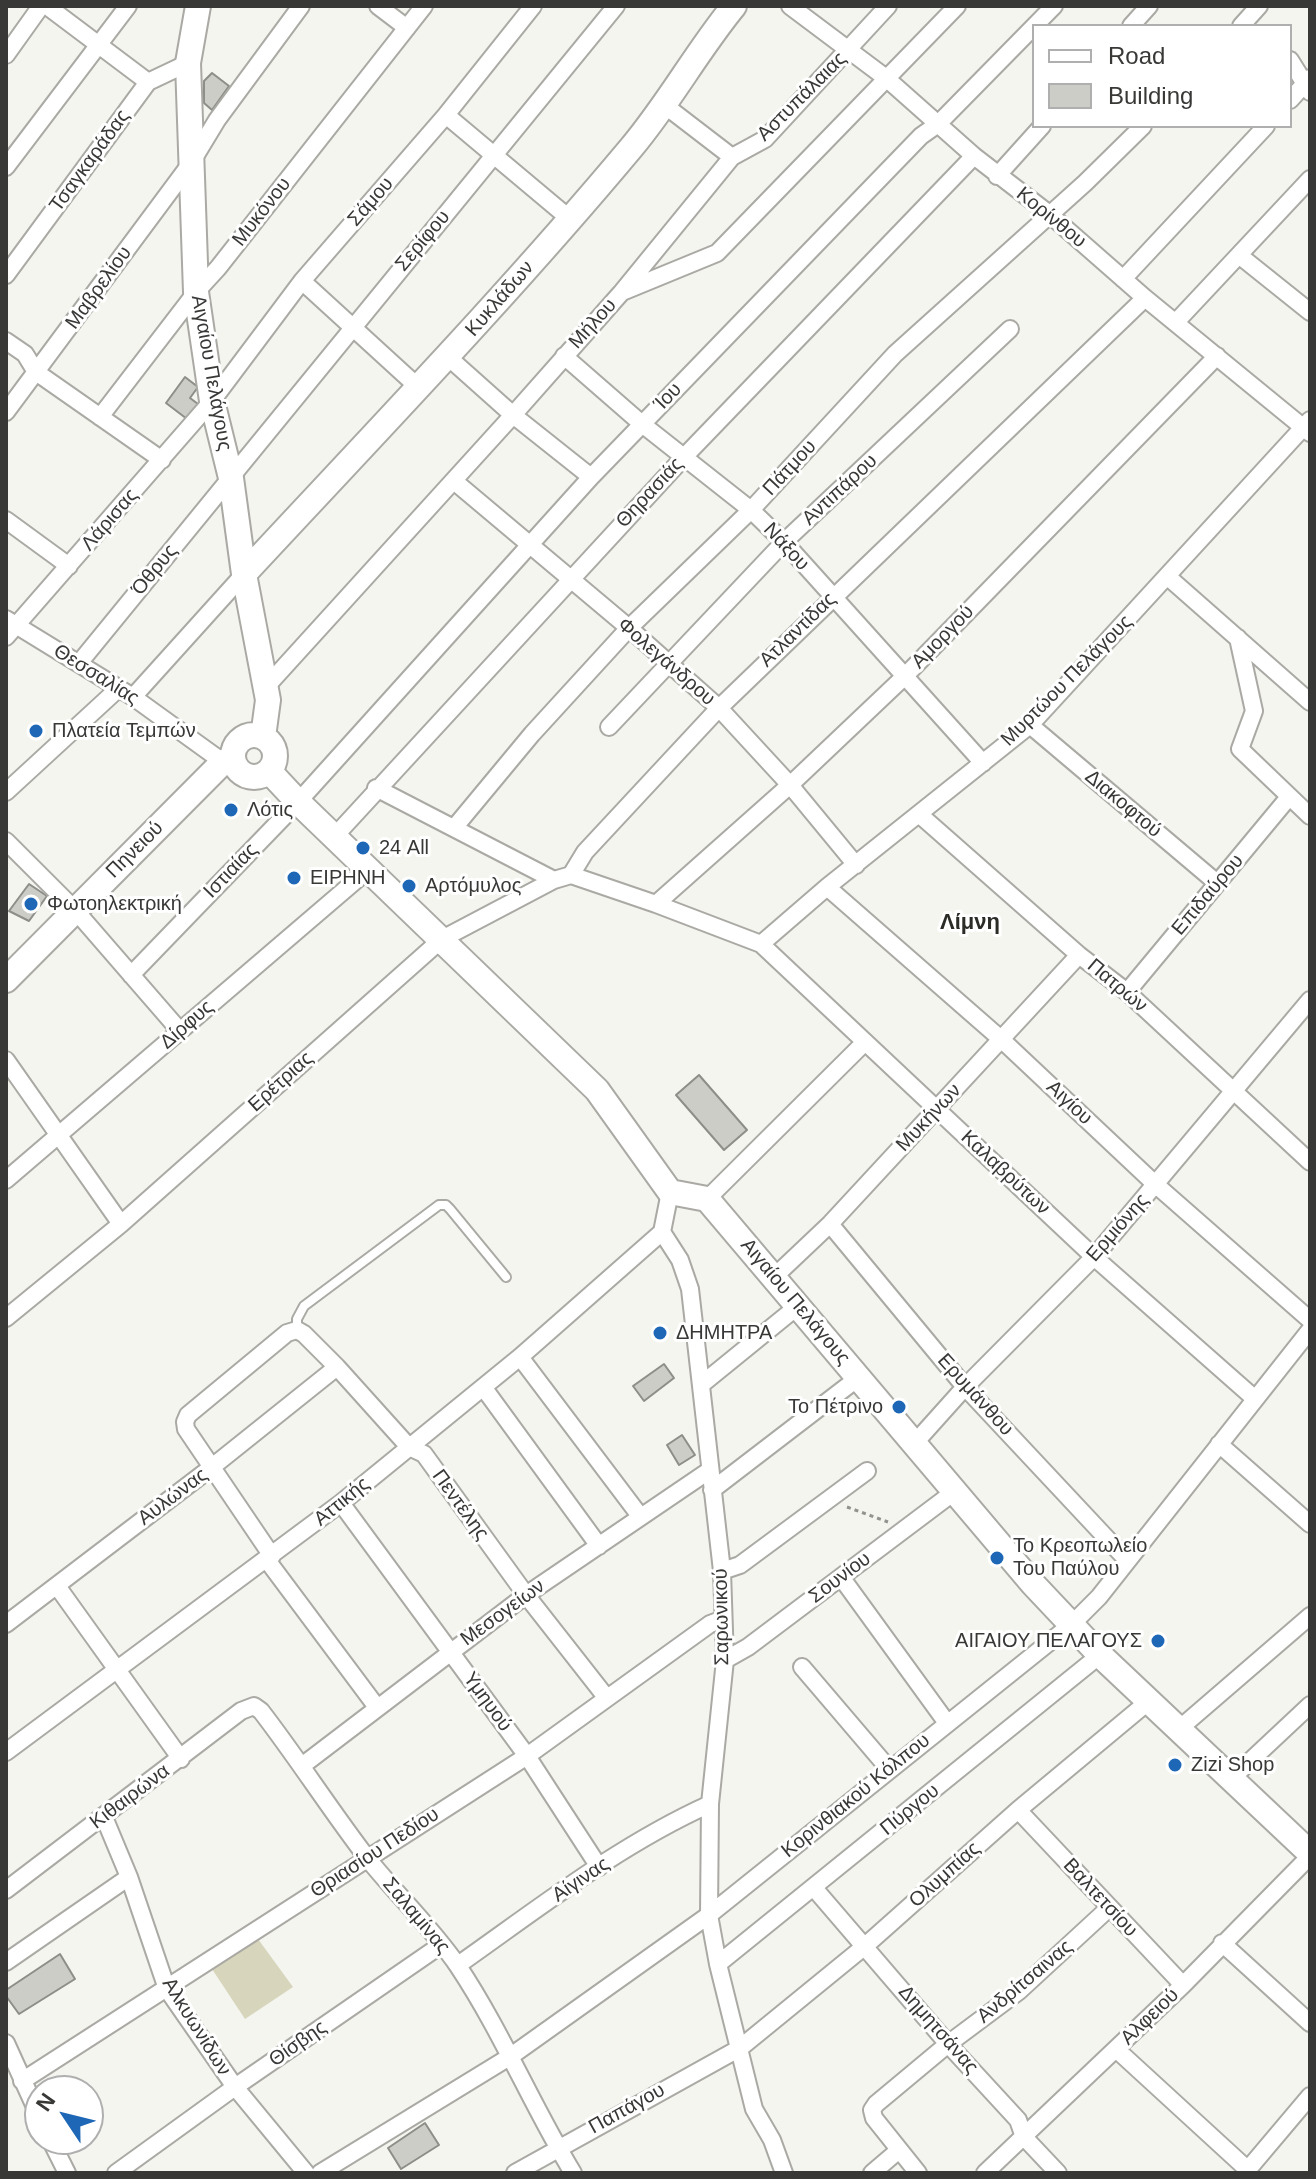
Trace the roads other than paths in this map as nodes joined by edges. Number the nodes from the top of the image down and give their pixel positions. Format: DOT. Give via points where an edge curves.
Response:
graph roads {
  1 [pos="44,6"];
  2 [pos="128,6"];
  3 [pos="198,6"];
  4 [pos="301,6"];
  5 [pos="378,6"];
  6 [pos="424,6"];
  7 [pos="533,6"];
  8 [pos="616,6"];
  9 [pos="734,6"];
  10 [pos="790,6"];
  11 [pos="888,6"];
  12 [pos="957,6"];
  13 [pos="1054,6"];
  14 [pos="1149,6"];
  15 [pos="1036,24"];
  16 [pos="1133,24"];
  17 [pos="407,28"];
  18 [pos="1032,28"];
  19 [pos="99,45"];
  20 [pos="849,49"];
  21 [pos="6,55"];
  22 [pos="188,63"];
  23 [pos="1292,63"];
  24 [pos="886,78"];
  25 [pos="148,82"];
  26 [pos="1308,85"];
  27 [pos="1292,98"];
  28 [pos="663,104"];
  29 [pos="446,115"];
  30 [pos="938,124"];
  31 [pos="1040,128"];
  32 [pos="1141,128"];
  33 [pos="1264,128"];
  34 [pos="494,156"];
  35 [pos="974,156"];
  36 [pos="732,157"];
  37 [pos="191,163"];
  38 [pos="6,167"];
  39 [pos="997,176"];
  40 [pos="1310,179"];
  41 [pos="1048,213"];
  42 [pos="570,219"];
  43 [pos="1240,256"];
  44 [pos="6,275"];
  45 [pos="1123,279"];
  46 [pos="302,281"];
  47 [pos="196,292"];
  48 [pos="621,293"];
  49 [pos="1145,298"];
  50 [pos="1310,312"];
  51 [pos="1176,322"];
  52 [pos="352,327"];
  53 [pos="1010,329"];
  54 [pos="6,341"];
  55 [pos="564,356"];
  56 [pos="1217,356"];
  57 [pos="448,357"];
  58 [pos="36,372"];
  59 [pos="418,387"];
  60 [pos="212,401"];
  61 [pos="6,412"];
  62 [pos="513,415"];
  63 [pos="100,417"];
  64 [pos="642,424"];
  65 [pos="1308,427"];
  66 [pos="684,457"];
  67 [pos="162,460"];
  68 [pos="591,477"];
  69 [pos="231,478"];
  70 [pos="454,481"];
  71 [pos="751,510"];
  72 [pos="6,520"];
  73 [pos="784,542"];
  74 [pos="528,545"];
  75 [pos="69,566"];
  76 [pos="244,574"];
  77 [pos="1168,577"];
  78 [pos="571,579"];
  79 [pos="832,597"];
  80 [pos="10,627"];
  81 [pos="629,628"];
  82 [pos="1238,638"];
  83 [pos="80,662"];
  84 [pos="668,663"];
  85 [pos="905,676"];
  86 [pos="265,688"];
  87 [pos="126,693"];
  88 [pos="1310,702"];
  89 [pos="719,708"];
  90 [pos="1030,725"];
  91 [pos="609,727"];
  92 [pos="263,737"];
  93 [pos="228,761"];
  94 [pos="983,763"];
  95 [pos="269,771"];
  96 [pos="790,785"];
  97 [pos="8,786"];
  98 [pos="376,788"];
  99 [pos="1289,797"];
  100 [pos="298,802"];
  101 [pos="920,815"];
  102 [pos="1310,816"];
  103 [pos="454,828"];
  104 [pos="334,837"];
  105 [pos="6,841"];
  106 [pos="856,865"];
  107 [pos="368,870"];
  108 [pos="571,875"];
  109 [pos="554,880"];
  110 [pos="1217,883"];
  111 [pos="827,887"];
  112 [pos="656,904"];
  113 [pos="75,910"];
  114 [pos="442,939"];
  115 [pos="761,944"];
  116 [pos="1079,955"];
  117 [pos="131,975"];
  118 [pos="6,980"];
  119 [pos="1127,992"];
  120 [pos="1310,1000"];
  121 [pos="180,1031"];
  122 [pos="1002,1040"];
  123 [pos="865,1042"];
  124 [pos="6,1060"];
  125 [pos="1234,1092"];
  126 [pos="937,1109"];
  127 [pos="58,1135"];
  128 [pos="1310,1162"];
  129 [pos="6,1180"];
  130 [pos="1155,1184"];
  131 [pos="670,1192"];
  132 [pos="707,1199"];
  133 [pos="121,1224"];
  134 [pos="830,1224"];
  135 [pos="662,1232"];
  136 [pos="1094,1257"];
  137 [pos="506,1277"];
  138 [pos="774,1277"];
  139 [pos="798,1306"];
  140 [pos="6,1318"];
  141 [pos="1310,1320"];
  142 [pos="297,1330"];
  143 [pos="1310,1330"];
  144 [pos="520,1357"];
  145 [pos="337,1367"];
  146 [pos="858,1378"];
  147 [pos="702,1384"];
  148 [pos="483,1387"];
  149 [pos="965,1387"];
  150 [pos="1254,1398"];
  151 [pos="1219,1444"];
  152 [pos="913,1445"];
  153 [pos="409,1447"];
  154 [pos="212,1467"];
  155 [pos="710,1470"];
  156 [pos="867,1471"];
  157 [pos="712,1490"];
  158 [pos="954,1492"];
  159 [pos="341,1503"];
  160 [pos="640,1516"];
  161 [pos="1310,1524"];
  162 [pos="599,1546"];
  163 [pos="269,1558"];
  164 [pos="1127,1560"];
  165 [pos="722,1571"];
  166 [pos="841,1577"];
  167 [pos="57,1586"];
  168 [pos="526,1595"];
  169 [pos="1310,1616"];
  170 [pos="723,1619"];
  171 [pos="6,1624"];
  172 [pos="1072,1624"];
  173 [pos="450,1651"];
  174 [pos="1100,1655"];
  175 [pos="725,1660"];
  176 [pos="802,1667"];
  177 [pos="117,1672"];
  178 [pos="606,1697"];
  179 [pos="1149,1701"];
  180 [pos="1310,1705"];
  181 [pos="254,1706"];
  182 [pos="376,1706"];
  183 [pos="947,1723"];
  184 [pos="1179,1729"];
  185 [pos="6,1752"];
  186 [pos="527,1756"];
  187 [pos="181,1759"];
  188 [pos="303,1765"];
  189 [pos="889,1769"];
  190 [pos="1231,1779"];
  191 [pos="710,1804"];
  192 [pos="1018,1810"];
  193 [pos="104,1817"];
  194 [pos="1310,1855"];
  195 [pos="367,1857"];
  196 [pos="599,1867"];
  197 [pos="129,1877"];
  198 [pos="814,1888"];
  199 [pos="6,1890"];
  200 [pos="1109,1908"];
  201 [pos="709,1915"];
  202 [pos="1222,1943"];
  203 [pos="441,1945"];
  204 [pos="865,1946"];
  205 [pos="6,1962"];
  206 [pos="718,1964"];
  207 [pos="458,1965"];
  208 [pos="1183,1985"];
  209 [pos="167,1989"];
  210 [pos="1310,2023"];
  211 [pos="6,2043"];
  212 [pos="948,2044"];
  213 [pos="740,2048"];
  214 [pos="1116,2049"];
  215 [pos="511,2056"];
  216 [pos="22,2081"];
  217 [pos="24,2085"];
  218 [pos="235,2087"];
  219 [pos="1310,2096"];
  220 [pos="1024,2137"];
  221 [pos="557,2148"];
  222 [pos="899,2150"];
  223 [pos="58,2155"];
  224 [pos="1247,2172"];
  225 [pos="67,2173"];
  226 [pos="116,2173"];
  227 [pos="306,2173"];
  228 [pos="320,2173"];
  229 [pos="515,2173"];
  230 [pos="573,2173"];
  231 [pos="784,2173"];
  232 [pos="872,2173"];
  233 [pos="918,2173"];
  234 [pos="985,2173"];
  235 [pos="1058,2173"];
  1 -- 19 [label="street"];
  1 -- 21 [label="street"];
  2 -- 19 [label="street"];
  3 -- 22 [label="main road, Αιγαίου Πελάγους"];
  4 -- 37 [label="street, Μαβρελίου"];
  5 -- 17 [label="street"];
  6 -- 17 [label="street, Μυκόνου"];
  7 -- 29 [label="street, Σάμου"];
  8 -- 34 [label="street, Σερίφου"];
  9 -- 28 [label="main road, Κυκλάδων"];
  10 -- 20 [label="street, Κορίνθου"];
  11 -- 20 [label="street, Αστυπάλαιας"];
  12 -- 24 [label="street, Μήλου"];
  13 -- 15 [label="street, Ίου"];
  14 -- 16 [label="street"];
  17 -- 47 [label="street, Μυκόνου"];
  18 -- 30 [label="street, Ίου"];
  19 -- 25 [label="street"];
  19 -- 38 [label="street"];
  20 -- 24 [label="street, Κορίνθου"];
  20 -- 36 [label="street, Αστυπάλαιας" via="765,139"];
  22 -- 25 [label="street, Τσαγκαράδας"];
  22 -- 37 [label="main road, Αιγαίου Πελάγους"];
  23 -- 26 [label="street"];
  24 -- 30 [label="street, Κορίνθου"];
  24 -- 48 [label="street, Μήλου" via="717,253"];
  25 -- 44 [label="street, Τσαγκαράδας"];
  26 -- 27 [label="street"];
  28 -- 36 [label="street"];
  28 -- 42 [label="main road, Κυκλάδων"];
  29 -- 34 [label="street"];
  29 -- 46 [label="street, Σάμου"];
  30 -- 35 [label="street, Κορίνθου"];
  30 -- 64 [label="street, Ίου"];
  31 -- 39 [label="street"];
  32 -- 41 [label="street, Πάτμου"];
  33 -- 45 [label="street"];
  34 -- 42 [label="street"];
  34 -- 52 [label="street, Σερίφου"];
  35 -- 39 [label="street, Κορίνθου"];
  35 -- 66 [label="street, Θηρασιάς"];
  36 -- 48 [label="street, Αστυπάλαιας"];
  37 -- 47 [label="main road, Αιγαίου Πελάγους"];
  37 -- 58 [label="street, Μαβρελίου"];
  39 -- 41 [label="street, Κορίνθου"];
  40 -- 43 [label="street"];
  41 -- 45 [label="street, Κορίνθου"];
  41 -- 71 [label="street, Πάτμου" via="895,354"];
  42 -- 57 [label="main road, Κυκλάδων"];
  43 -- 50 [label="street"];
  43 -- 51 [label="street"];
  45 -- 49 [label="street, Κορίνθου"];
  46 -- 52 [label="street"];
  46 -- 60 [label="street, Σάμου"];
  47 -- 60 [label="main road, Αιγαίου Πελάγους"];
  47 -- 63 [label="street, Μυκόνου"];
  48 -- 55 [label="street, Μήλου"];
  49 -- 51 [label="street, Κορίνθου"];
  49 -- 79 [label="street, Ατλαντίδας"];
  51 -- 56 [label="street, Κορίνθου"];
  52 -- 59 [label="street"];
  52 -- 69 [label="street, Σερίφου"];
  53 -- 73 [label="street, Αντιπάρου"];
  54 -- 58 [label="street" via="25,354"];
  55 -- 62 [label="street, Μήλου"];
  55 -- 64 [label="street, Νάξου"];
  56 -- 65 [label="street, Κορίνθου"];
  56 -- 85 [label="street, Αμοργού"];
  57 -- 59 [label="main road, Κυκλάδων"];
  57 -- 62 [label="street"];
  58 -- 61 [label="street, Μαβρελίου"];
  58 -- 63 [label="street"];
  59 -- 76 [label="main road, Κυκλάδων"];
  60 -- 67 [label="street, Λάρισας"];
  60 -- 69 [label="main road, Αιγαίου Πελάγους"];
  62 -- 68 [label="street"];
  62 -- 70 [label="street, Μήλου"];
  63 -- 67 [label="street"];
  64 -- 66 [label="street, Νάξου"];
  64 -- 68 [label="street, Ίου"];
  65 -- 77 [label="street, Μυρτώου Πελάγους"];
  66 -- 71 [label="street, Νάξου"];
  66 -- 78 [label="street, Θηρασιάς"];
  67 -- 75 [label="street, Λάρισας"];
  68 -- 74 [label="street, Ίου"];
  69 -- 76 [label="main road, Αιγαίου Πελάγους"];
  69 -- 83 [label="street, Όθρυς"];
  70 -- 74 [label="street, Φολεγάνδρου"];
  70 -- 86 [label="street, Μήλου"];
  71 -- 73 [label="street, Νάξου"];
  71 -- 81 [label="street, Πάτμου"];
  72 -- 75 [label="street"];
  73 -- 79 [label="street, Νάξου"];
  73 -- 84 [label="street, Αντιπάρου"];
  74 -- 78 [label="street, Φολεγάνδρου"];
  74 -- 100 [label="street, Ίου"];
  75 -- 80 [label="street, Λάρισας"];
  76 -- 86 [label="main road, Αιγαίου Πελάγους"];
  76 -- 87 [label="street"];
  77 -- 82 [label="street"];
  77 -- 90 [label="street, Μυρτώου Πελάγους"];
  78 -- 81 [label="street, Φολεγάνδρου"];
  78 -- 98 [label="street, Θηρασιάς"];
  79 -- 85 [label="street, Νάξου"];
  79 -- 89 [label="street, Ατλαντίδας"];
  80 -- 83 [label="street, Θεσσαλίας"];
  81 -- 84 [label="street, Φολεγάνδρου"];
  81 -- 103 [label="street, Πάτμου"];
  82 -- 88 [label="street"];
  82 -- 99 [label="street" via="1254,711 1240,749"];
  83 -- 87 [label="street, Θεσσαλίας"];
  84 -- 89 [label="street, Φολεγάνδρου"];
  84 -- 91 [label="street, Αντιπάρου"];
  85 -- 94 [label="street, Νάξου"];
  85 -- 96 [label="street, Αμοργού"];
  86 -- 92 [label="main road, Αιγαίου Πελάγους"];
  87 -- 93 [label="street, Θεσσαλίας"];
  87 -- 97 [label="street"];
  89 -- 96 [label="street, Φολεγάνδρου"];
  89 -- 108 [label="street, Ατλαντίδας" via="585,852"];
  90 -- 94 [label="street, Μυρτώου Πελάγους"];
  90 -- 110 [label="street, Διακοφτού"];
  92 -- 93 [label="main road, Πηνειού" via="244,737"];
  92 -- 95 [label="main road" via="275,755"];
  93 -- 95 [label="main road" via="248,776"];
  93 -- 113 [label="main road, Πηνειού"];
  94 -- 101 [label="street, Μυρτώου Πελάγους"];
  95 -- 100 [label="main road"];
  96 -- 106 [label="street, Φολεγάνδρου"];
  96 -- 112 [label="street, Αμοργού"];
  98 -- 103 [label="street"];
  98 -- 104 [label="street, Θηρασιάς"];
  99 -- 102 [label="street"];
  99 -- 110 [label="street, Επιδαύρου"];
  100 -- 104 [label="main road"];
  100 -- 117 [label="street, Ιστιαίας"];
  101 -- 106 [label="street, Μυρτώου Πελάγους"];
  101 -- 116 [label="street, Πατρών"];
  103 -- 109 [label="street"];
  104 -- 107 [label="main road"];
  105 -- 113 [label="street"];
  106 -- 111 [label="street, Μυρτώου Πελάγους"];
  107 -- 114 [label="main road"];
  107 -- 121 [label="street, Δίρφυς"];
  108 -- 109 [label="street"];
  108 -- 112 [label="street"];
  109 -- 114 [label="street"];
  110 -- 119 [label="street, Επιδαύρου"];
  111 -- 115 [label="street, Μυρτώου Πελάγους"];
  111 -- 122 [label="street, Αιγίου"];
  112 -- 115 [label="street"];
  113 -- 117 [label="street"];
  113 -- 118 [label="main road, Πηνειού"];
  114 -- 131 [label="main road" via="597,1090"];
  114 -- 133 [label="street, Ερέτριας"];
  115 -- 123 [label="street, Καλαβρύτων"];
  116 -- 119 [label="street, Πατρών"];
  116 -- 122 [label="street, Μυκήνων"];
  117 -- 121 [label="street"];
  119 -- 125 [label="street, Πατρών"];
  120 -- 125 [label="street, Ερμιόνης"];
  121 -- 127 [label="street, Δίρφυς"];
  122 -- 126 [label="street, Μυκήνων"];
  122 -- 130 [label="street, Αιγίου"];
  123 -- 126 [label="street, Καλαβρύτων"];
  123 -- 132 [label="street"];
  124 -- 127 [label="street"];
  125 -- 128 [label="street, Πατρών"];
  125 -- 130 [label="street, Ερμιόνης"];
  126 -- 134 [label="street, Μυκήνων"];
  126 -- 136 [label="street, Καλαβρύτων"];
  127 -- 129 [label="street, Δίρφυς"];
  127 -- 133 [label="street"];
  130 -- 136 [label="street, Ερμιόνης"];
  130 -- 141 [label="street, Αιγίου"];
  131 -- 132 [label="main road"];
  131 -- 135 [label="street"];
  132 -- 138 [label="main road, Αιγαίου Πελάγους"];
  133 -- 140 [label="street, Ερέτριας"];
  134 -- 138 [label="street, Μυκήνων"];
  134 -- 149 [label="street, Ερυμάνθου"];
  135 -- 144 [label="street, Αττικής"];
  135 -- 147 [label="street, Σαρωνικού" via="690,1289"];
  136 -- 149 [label="street, Ερμιόνης"];
  136 -- 150 [label="street, Καλαβρύτων"];
  137 -- 142 [label="lane" via="450,1209 439,1205 304,1306"];
  138 -- 139 [label="main road, Αιγαίου Πελάγους"];
  139 -- 146 [label="main road, Αιγαίου Πελάγους"];
  139 -- 147 [label="street"];
  142 -- 145 [label="street, Πεντέλης"];
  142 -- 154 [label="street" via="188,1415 186,1429"];
  143 -- 150 [label="street, Κορινθιακού Κόλπου"];
  144 -- 148 [label="street, Αττικής"];
  144 -- 160 [label="street"];
  145 -- 153 [label="street, Πεντέλης"];
  145 -- 154 [label="street, Αυλώνας"];
  146 -- 152 [label="main road, Αιγαίου Πελάγους"];
  146 -- 157 [label="street"];
  147 -- 155 [label="street, Σαρωνικού"];
  148 -- 153 [label="street, Αττικής"];
  148 -- 162 [label="street"];
  149 -- 152 [label="street, Ερμιόνης"];
  149 -- 164 [label="street, Ερυμάνθου"];
  150 -- 151 [label="street, Κορινθιακού Κόλπου"];
  151 -- 161 [label="street"];
  151 -- 164 [label="street, Κορινθιακού Κόλπου"];
  152 -- 158 [label="main road, Αιγαίου Πελάγους"];
  153 -- 159 [label="street, Αττικής"];
  153 -- 168 [label="street, Πεντέλης" via="424,1454"];
  154 -- 163 [label="street"];
  154 -- 167 [label="street, Αυλώνας"];
  155 -- 157 [label="street, Σαρωνικού"];
  155 -- 160 [label="street, Μεσογείων"];
  156 -- 165 [label="street" via="740,1565"];
  157 -- 165 [label="street, Σαρωνικού"];
  158 -- 166 [label="street, Σουνίου"];
  158 -- 172 [label="main road, Αιγαίου Πελάγους"];
  159 -- 163 [label="street, Αττικής"];
  159 -- 173 [label="street, Υμηυού"];
  160 -- 162 [label="street, Μεσογείων"];
  162 -- 168 [label="street, Μεσογείων"];
  163 -- 177 [label="street, Αττικής"];
  163 -- 182 [label="street"];
  164 -- 172 [label="street, Κορινθιακού Κόλπου"];
  165 -- 170 [label="street, Σαρωνικού"];
  166 -- 175 [label="street, Σουνίου"];
  166 -- 183 [label="street"];
  167 -- 171 [label="street, Αυλώνας"];
  167 -- 177 [label="street"];
  168 -- 173 [label="street, Μεσογείων"];
  168 -- 178 [label="street, Πεντέλης"];
  169 -- 184 [label="street"];
  170 -- 175 [label="street, Σαρωνικού"];
  170 -- 178 [label="street, Θριασίου Πεδίου"];
  172 -- 174 [label="main road, Αιγαίου Πελάγους"];
  172 -- 183 [label="street, Κορινθιακού Κόλπου"];
  173 -- 182 [label="street, Μεσογείων"];
  173 -- 186 [label="street, Υμηυού"];
  174 -- 179 [label="main road, Αιγαίου Πελάγους"];
  174 -- 198 [label="street, Πύργου"];
  175 -- 191 [label="street, Σαρωνικού"];
  176 -- 189 [label="street"];
  177 -- 185 [label="street, Αττικής"];
  177 -- 187 [label="street"];
  178 -- 186 [label="street, Θριασίου Πεδίου"];
  179 -- 184 [label="main road, Αιγαίου Πελάγους"];
  179 -- 192 [label="street, Ολυμπίας"];
  180 -- 190 [label="street"];
  181 -- 187 [label="street, Κιθαιρώνα"];
  181 -- 188 [label="street, Σαλαμίνας"];
  182 -- 188 [label="street, Μεσογείων"];
  183 -- 189 [label="street, Κορινθιακού Κόλπου"];
  184 -- 190 [label="main road, Αιγαίου Πελάγους"];
  186 -- 195 [label="street, Θριασίου Πεδίου"];
  186 -- 196 [label="street, Υμηυού"];
  187 -- 193 [label="street, Κιθαιρώνα"];
  188 -- 195 [label="street, Σαλαμίνας"];
  189 -- 201 [label="street, Κορινθιακού Κόλπου"];
  190 -- 194 [label="main road, Αιγαίου Πελάγους"];
  191 -- 196 [label="street, Αίγινας" via="667,1823"];
  191 -- 201 [label="street, Σαρωνικού"];
  192 -- 200 [label="street, Βαλτετσίου"];
  192 -- 204 [label="street, Ολυμπίας"];
  193 -- 197 [label="street, Αλκυωνίδων"];
  193 -- 199 [label="street, Κιθαιρώνα"];
  194 -- 202 [label="street, Αλφειού"];
  195 -- 203 [label="street, Σαλαμίνας"];
  195 -- 209 [label="street, Θριασίου Πεδίου"];
  196 -- 207 [label="street, Αίγινας"];
  197 -- 205 [label="street"];
  197 -- 209 [label="street, Αλκυωνίδων"];
  198 -- 204 [label="street, Δημητσάνας"];
  198 -- 206 [label="street, Πύργου"];
  200 -- 208 [label="street, Βαλτετσίου"];
  200 -- 212 [label="street, Ανδρίτσαινας" via="1019,1991"];
  201 -- 206 [label="street, Σαρωνικού"];
  201 -- 215 [label="street, Κορινθιακού Κόλπου"];
  202 -- 208 [label="street, Αλφειού"];
  202 -- 210 [label="street"];
  203 -- 207 [label="street, Σαλαμίνας"];
  203 -- 218 [label="street, Θίσβης"];
  204 -- 212 [label="street, Δημητσάνας"];
  204 -- 213 [label="street, Ολυμπίας"];
  206 -- 213 [label="street, Σαρωνικού"];
  207 -- 215 [label="street, Σαλαμίνας"];
  208 -- 214 [label="street, Αλφειού"];
  209 -- 216 [label="street, Θριασίου Πεδίου"];
  209 -- 218 [label="street, Αλκυωνίδων"];
  211 -- 216 [label="street"];
  212 -- 220 [label="street, Δημητσάνας" via="1018,2120"];
  212 -- 222 [label="street, Ανδρίτσαινας" via="872,2110"];
  213 -- 221 [label="street, Παπάγου"];
  213 -- 231 [label="street, Σαρωνικού" via="754,2109"];
  214 -- 220 [label="street, Αλφειού"];
  214 -- 224 [label="street"];
  215 -- 221 [label="street, Σαλαμίνας"];
  215 -- 228 [label="street, Κορινθιακού Κόλπου"];
  216 -- 217 [label="street"];
  218 -- 226 [label="street, Θίσβης"];
  218 -- 227 [label="street, Αλκυωνίδων"];
  219 -- 224 [label="street"];
  220 -- 234 [label="street, Αλφειού"];
  220 -- 235 [label="street, Δημητσάνας"];
  221 -- 229 [label="street, Παπάγου"];
  221 -- 230 [label="street, Σαλαμίνας"];
  222 -- 232 [label="street"];
  222 -- 233 [label="street"];
  223 -- 225 [label="street"];
}
